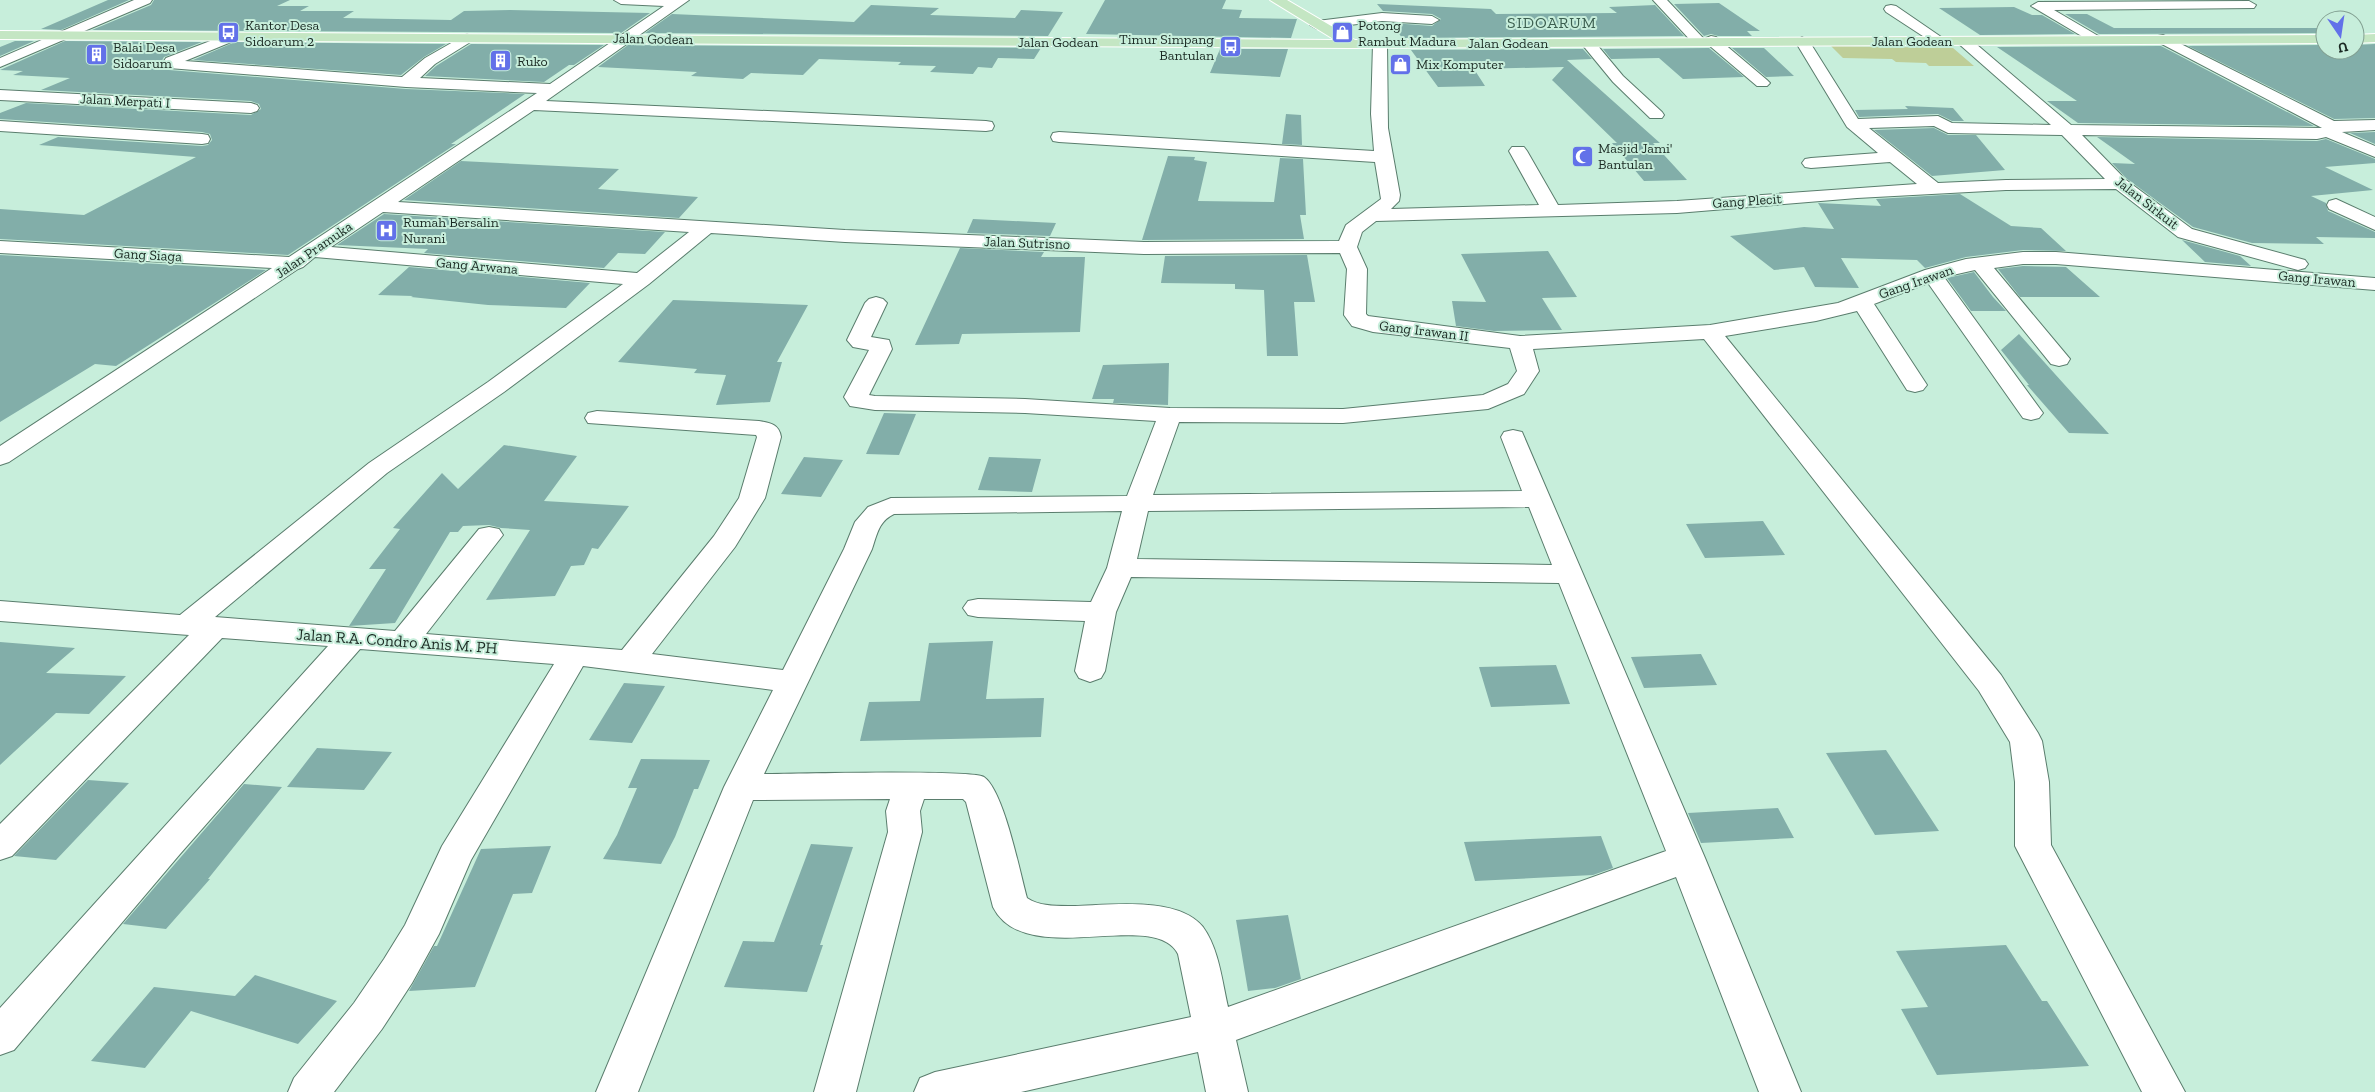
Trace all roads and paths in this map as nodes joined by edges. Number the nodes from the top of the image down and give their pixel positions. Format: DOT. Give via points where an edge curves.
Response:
graph roads {
  1 [pos="145,0"];
  2 [pos="621,0"];
  3 [pos="1277,0"];
  4 [pos="1660,0"];
  5 [pos="680,1"];
  6 [pos="2033,3"];
  7 [pos="2249,5"];
  8 [pos="1891,9"];
  9 [pos="1432,20"];
  10 [pos="1317,25"];
  11 [pos="0,34"];
  12 [pos="66,35"];
  13 [pos="231,36"];
  14 [pos="467,38"];
  15 [pos="626,38"];
  16 [pos="2315,39"];
  17 [pos="1705,40"];
  18 [pos="2095,40"];
  19 [pos="2163,40"];
  20 [pos="1802,41"];
  21 [pos="1964,41"];
  22 [pos="1940,42"];
  23 [pos="1588,43"];
  24 [pos="1351,44"];
  25 [pos="1380,44"];
  26 [pos="0,63"];
  27 [pos="406,82"];
  28 [pos="1762,83"];
  29 [pos="552,89"];
  30 [pos="0,95"];
  31 [pos="531,104"];
  32 [pos="251,108"];
  33 [pos="1656,115"];
  34 [pos="1854,124"];
  35 [pos="2375,125"];
  36 [pos="0,126"];
  37 [pos="986,126"];
  38 [pos="2330,130"];
  39 [pos="2068,131"];
  40 [pos="1059,137"];
  41 [pos="202,139"];
  42 [pos="1518,151"];
  43 [pos="2375,152"];
  44 [pos="1383,157"];
  45 [pos="1892,157"];
  46 [pos="1811,163"];
  47 [pos="2120,184"];
  48 [pos="1934,188"];
  49 [pos="2336,205"];
  50 [pos="379,206"];
  51 [pos="1552,211"];
  52 [pos="1374,215"];
  53 [pos="2373,221"];
  54 [pos="707,227"];
  55 [pos="0,247"];
  56 [pos="1347,248"];
  57 [pos="313,251"];
  58 [pos="296,263"];
  59 [pos="1980,263"];
  60 [pos="1932,274"];
  61 [pos="642,280"];
  62 [pos="2375,283"];
  63 [pos="1861,301"];
  64 [pos="876,303"];
  65 [pos="1710,332"];
  66 [pos="1520,343"];
  67 [pos="2059,359"];
  68 [pos="1915,385"];
  69 [pos="2032,413"];
  70 [pos="1170,415"];
  71 [pos="598,418"];
  72 [pos="1513,437"];
  73 [pos="0,457"];
  74 [pos="1539,499"];
  75 [pos="1137,503"];
  76 [pos="489,535"];
  77 [pos="1121,568"];
  78 [pos="1570,574"];
  79 [pos="978,608"];
  80 [pos="0,611"];
  81 [pos="1101,612"];
  82 [pos="201,626"];
  83 [pos="352,638"];
  84 [pos="403,642"];
  85 [pos="574,654"];
  86 [pos="629,662"];
  87 [pos="1090,671"];
  88 [pos="793,682"];
  89 [pos="912,785"];
  90 [pos="741,787"];
  91 [pos="0,846"];
  92 [pos="1688,858"];
  93 [pos="1214,1030"];
  94 [pos="0,1037"];
  95 [pos="309,1092"];
  96 [pos="617,1092"];
  97 [pos="835,1092"];
  98 [pos="935,1092"];
  99 [pos="1227,1092"];
  100 [pos="1780,1092"];
  101 [pos="2164,1092"];
  1 -- 12 [label="street"];
  2 -- 5 [label="street"];
  3 -- 10 [label="main road"];
  4 -- 17 [label="street"];
  5 -- 15 [label="street, Jalan Pramuka"];
  6 -- 7 [label="street"];
  6 -- 18 [label="street"];
  8 -- 22 [label="street"];
  9 -- 10 [label="street" via="1382,17"];
  10 -- 24 [label="main road"];
  11 -- 12 [label="main road, Jalan Godean"];
  12 -- 13 [label="main road, Jalan Godean"];
  12 -- 26 [label="street"];
  13 -- 14 [label="main road, Jalan Godean"];
  13 -- 27 [label="street" via="168,64"];
  14 -- 15 [label="main road, Jalan Godean"];
  14 -- 27 [label="street"];
  15 -- 24 [label="main road, Jalan Godean"];
  15 -- 29 [label="street, Jalan Pramuka"];
  16 -- 19 [label="main road, Jalan Godean"];
  17 -- 20 [label="main road, Jalan Godean"];
  17 -- 23 [label="main road, Jalan Godean"];
  17 -- 28 [label="street"];
  18 -- 19 [label="main road, Jalan Godean"];
  18 -- 21 [label="main road, Jalan Godean"];
  19 -- 38 [label="street"];
  20 -- 22 [label="main road, Jalan Godean"];
  20 -- 34 [label="street"];
  21 -- 22 [label="main road, Jalan Godean"];
  21 -- 39 [label="street, Jalan Sirkuit"];
  23 -- 25 [label="main road, Jalan Godean"];
  23 -- 33 [label="street" via="1618,79"];
  24 -- 25 [label="main road, Jalan Godean"];
  25 -- 44 [label="street" via="1379,109"];
  27 -- 29 [label="street"];
  29 -- 31 [label="street, Jalan Pramuka"];
  30 -- 32 [label="street, Jalan Merpati I"];
  31 -- 37 [label="street"];
  31 -- 50 [label="street, Jalan Pramuka"];
  34 -- 39 [label="street" via="1938,121 1948,128"];
  34 -- 45 [label="street"];
  35 -- 38 [label="street"];
  36 -- 41 [label="street"];
  38 -- 39 [label="street"];
  38 -- 43 [label="street"];
  39 -- 47 [label="street, Jalan Sirkuit"];
  40 -- 44 [label="street"];
  42 -- 51 [label="street"];
  44 -- 52 [label="street" via="1392,188 1390,201"];
  45 -- 46 [label="street"];
  45 -- 48 [label="street"];
  47 -- 48 [label="street, Gang Plecit"];
  47 -- 62 [label="street, Jalan Sirkuit" via="2185,233"];
  48 -- 51 [label="street, Gang Plecit" via="1676,207"];
  49 -- 53 [label="street"];
  50 -- 54 [label="street, Jalan Sutrisno"];
  50 -- 57 [label="street, Jalan Pramuka"];
  51 -- 52 [label="street, Gang Plecit"];
  52 -- 56 [label="street" via="1353,229"];
  54 -- 56 [label="street, Jalan Sutrisno" via="1144,248"];
  54 -- 61 [label="street"];
  55 -- 58 [label="street, Gang Siaga"];
  56 -- 66 [label="street, Gang Irawan II" via="1357,269 1355,315 1360,322"];
  57 -- 58 [label="street, Jalan Pramuka"];
  57 -- 61 [label="street, Gang Arwana"];
  58 -- 73 [label="street, Jalan Pramuka"];
  59 -- 60 [label="street, Gang Irawan"];
  59 -- 62 [label="street, Gang Irawan" via="2056,258"];
  59 -- 67 [label="street"];
  60 -- 63 [label="street, Gang Irawan"];
  60 -- 69 [label="street"];
  61 -- 82 [label="street" via="378,468"];
  63 -- 65 [label="street, Gang Irawan" via="1816,315"];
  63 -- 68 [label="street"];
  64 -- 70 [label="street" via="858,340 881,345 856,397 858,401 1026,406"];
  65 -- 66 [label="street, Gang Irawan"];
  65 -- 101 [label="street" via="1990,683 2026,741 2032,782 2033,846"];
  66 -- 70 [label="street" via="1528,371 1516,389 1488,402 1343,416"];
  70 -- 75 [label="street"];
  71 -- 86 [label="street" via="760,428 768,432 769,437 752,498 725,541"];
  72 -- 74 [label="street"];
  74 -- 75 [label="street"];
  74 -- 78 [label="street"];
  75 -- 77 [label="street"];
  75 -- 88 [label="street" via="891,506 879,509 872,515"];
  76 -- 84 [label="street"];
  77 -- 78 [label="street"];
  77 -- 81 [label="street"];
  78 -- 92 [label="street"];
  79 -- 81 [label="street"];
  80 -- 82 [label="street, Jalan R.A. Condro Anis M. PH"];
  81 -- 87 [label="street"];
  82 -- 83 [label="street, Jalan R.A. Condro Anis M. PH"];
  82 -- 91 [label="street"];
  83 -- 84 [label="street, Jalan R.A. Condro Anis M. PH"];
  83 -- 94 [label="street"];
  84 -- 85 [label="street, Jalan R.A. Condro Anis M. PH"];
  85 -- 86 [label="street, Jalan R.A. Condro Anis M. PH"];
  85 -- 95 [label="street" via="455,856 424,926 398,971"];
  86 -- 88 [label="street, Jalan R.A. Condro Anis M. PH"];
  88 -- 90 [label="street"];
  89 -- 90 [label="street"];
  89 -- 93 [label="street" via="972,786 982,798 1011,907 1026,918 1063,922 1141,920 1171,924 1189,938 1197,954"];
  89 -- 97 [label="street" via="903,811 905,832 902,847"];
  90 -- 96 [label="street"];
  92 -- 93 [label="street"];
  92 -- 100 [label="street"];
  93 -- 98 [label="street"];
  93 -- 99 [label="street"];
}
